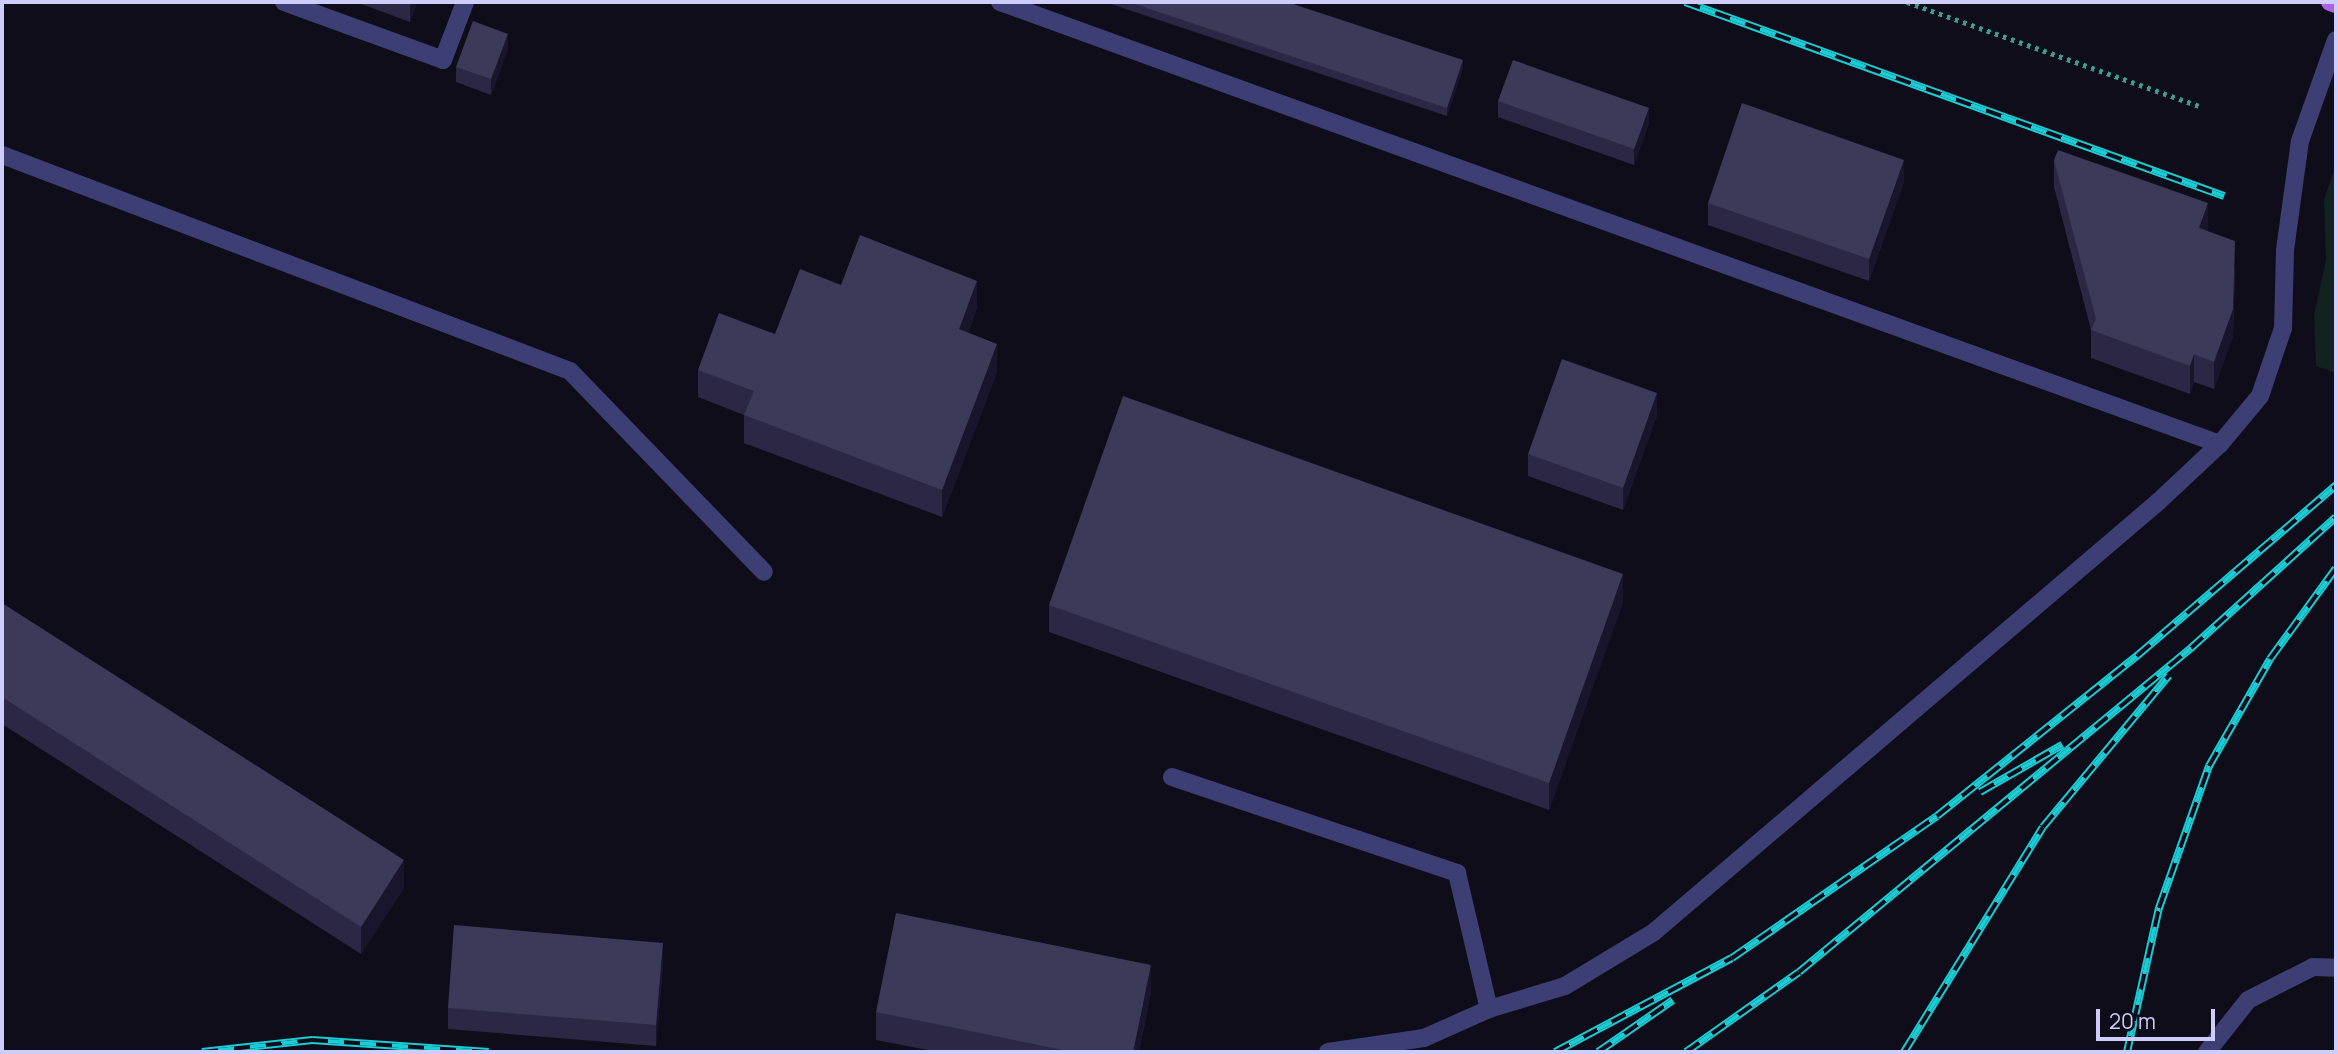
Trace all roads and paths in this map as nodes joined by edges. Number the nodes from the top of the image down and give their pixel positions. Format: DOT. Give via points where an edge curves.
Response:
graph roads {
  1 [pos="284,2"];
  2 [pos="465,2"];
  3 [pos="1000,2"];
  4 [pos="1907,2"];
  5 [pos="2330,2"];
  6 [pos="2336,4"];
  7 [pos="2336,40"];
  8 [pos="2199,106"];
  9 [pos="2,155"];
  10 [pos="2220,444"];
  11 [pos="764,572"];
  12 [pos="1172,777"];
  13 [pos="2336,968"];
  14 [pos="1489,1009"];
  15 [pos="1328,1052"];
  16 [pos="2207,1052"];
  1 -- 2 [label="lane" via="443,60"];
  3 -- 10 [label="lane"];
  4 -- 8 [label="path"];
  5 -- 6 [label="main road"];
  7 -- 10 [label="lane" via="2300,141 2285,250 2283,328 2260,396"];
  9 -- 11 [label="lane" via="570,371"];
  10 -- 14 [label="lane" via="1654,932 1565,986"];
  12 -- 14 [label="lane" via="1457,873"];
  13 -- 16 [label="lane" via="2313,967 2248,1000"];
  14 -- 15 [label="lane" via="1424,1038"];
}
